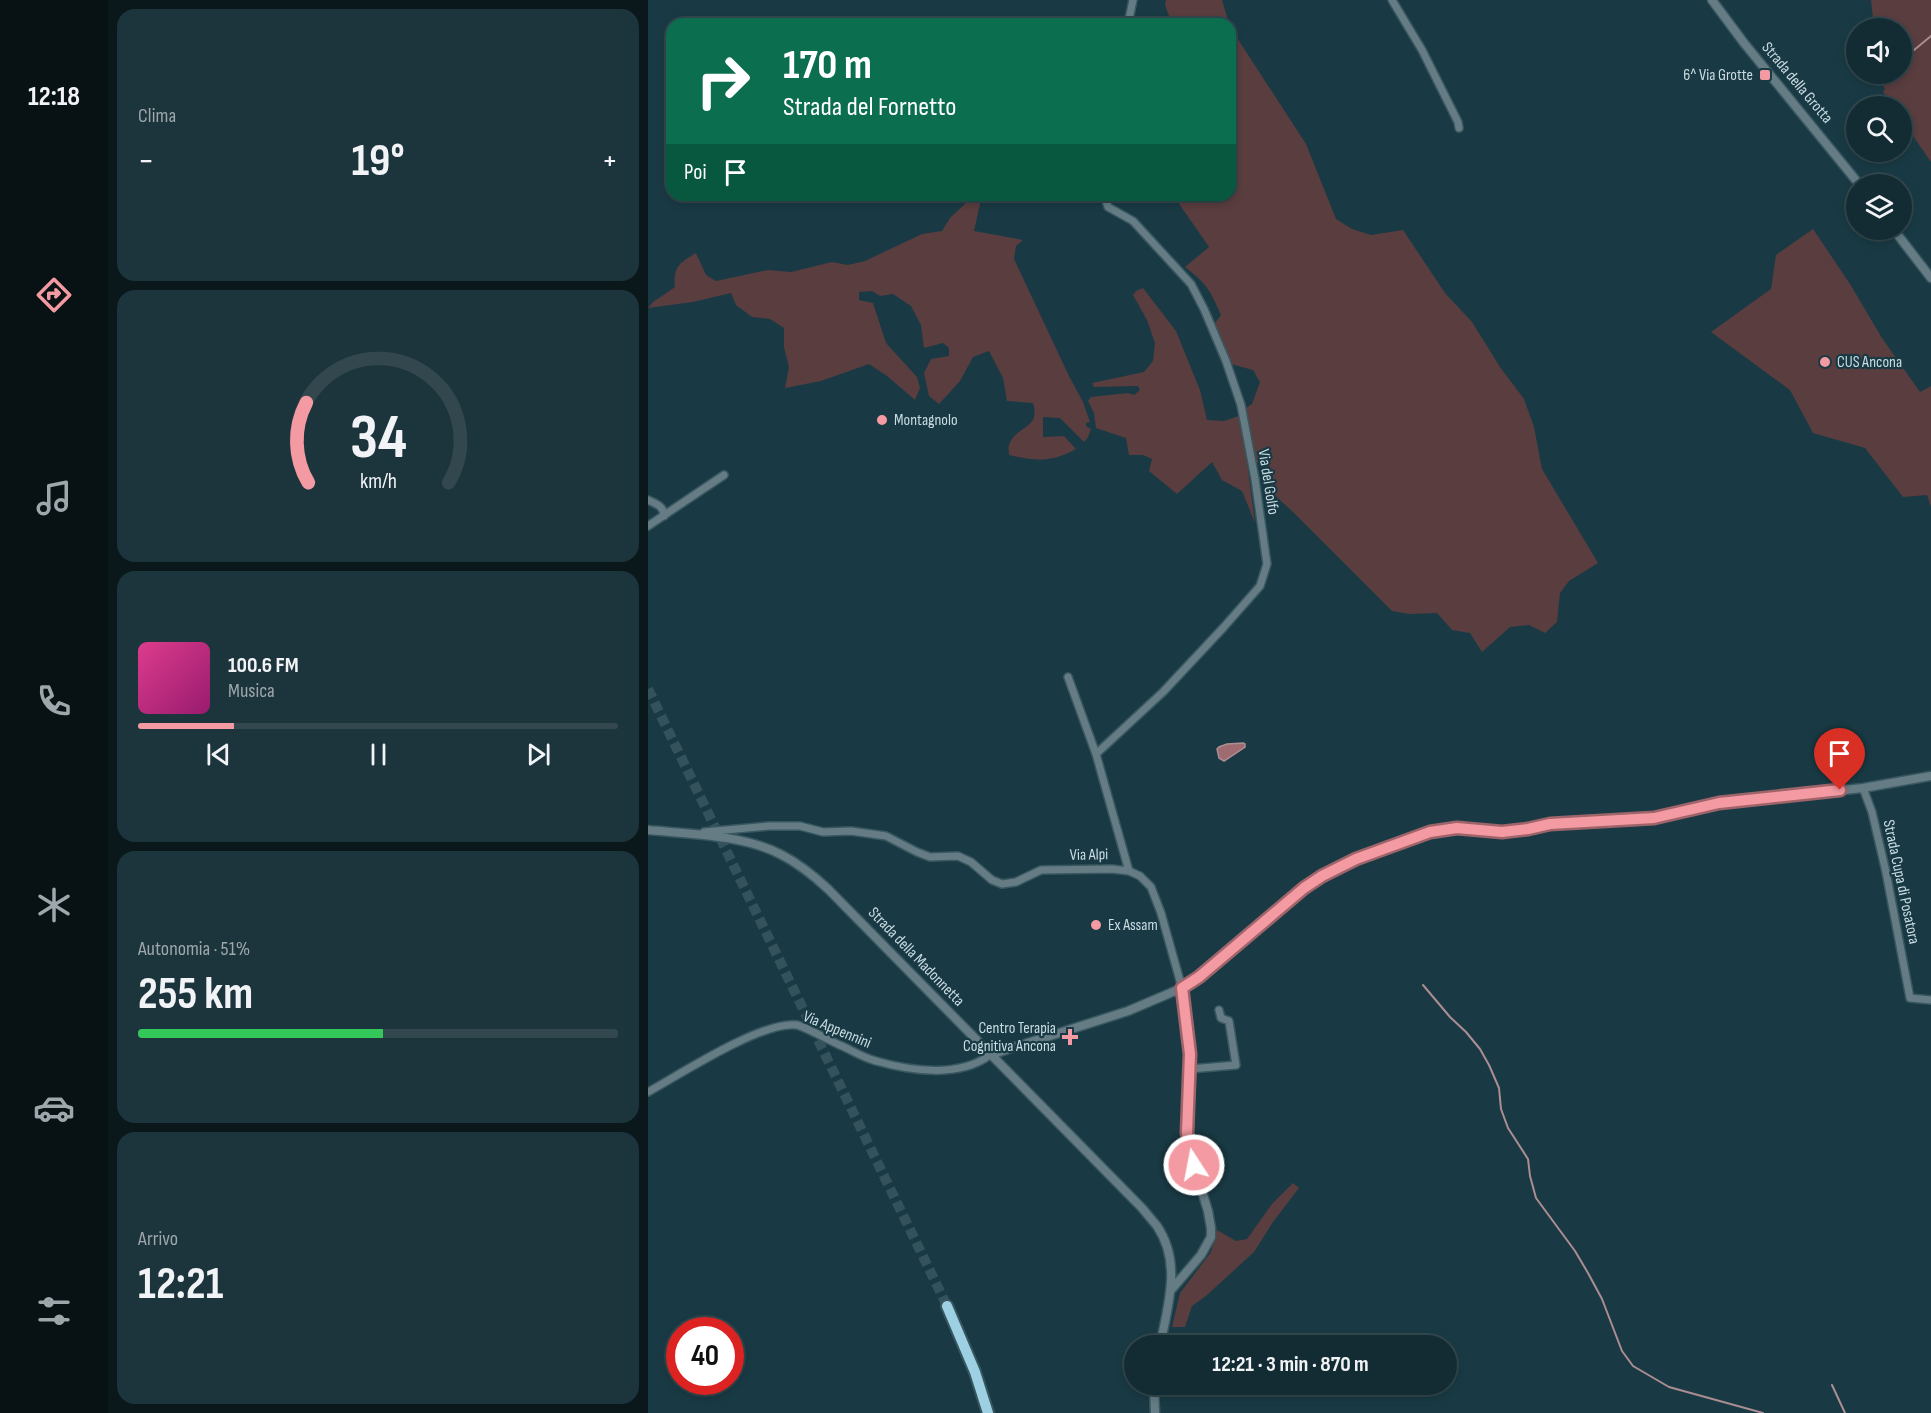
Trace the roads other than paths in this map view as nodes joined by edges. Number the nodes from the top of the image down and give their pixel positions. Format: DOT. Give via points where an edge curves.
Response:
graph roads {
  1 [pos="1133,0"];
  2 [pos="1392,0"];
  3 [pos="1712,0"];
  4 [pos="1129,18"];
  5 [pos="1459,128"];
  6 [pos="1851,174"];
  7 [pos="1106,201"];
  8 [pos="1902,240"];
  9 [pos="1931,278"];
  10 [pos="724,475"];
  11 [pos="648,500"];
  12 [pos="664,516"];
  13 [pos="648,526"];
  14 [pos="1068,678"];
  15 [pos="1096,754"];
  16 [pos="1931,776"];
  17 [pos="1863,788"];
  18 [pos="648,830"];
  19 [pos="688,834"];
  20 [pos="1129,871"];
  21 [pos="1182,988"];
  22 [pos="1931,1000"];
  23 [pos="1219,1010"];
  24 [pos="990,1055"];
  25 [pos="1190,1069"];
  26 [pos="648,1092"];
  27 [pos="1172,1289"];
  28 [pos="947,1306"];
  29 [pos="1162,1335"];
  30 [pos="1154,1395"];
  31 [pos="986,1409"];
  32 [pos="1155,1413"];
  1 -- 4 [label="street"];
  2 -- 5 [label="street" via="1422,50"];
  3 -- 6 [label="street, Strada della Grotta"];
  7 -- 15 [label="street, Via del Golfo" via="1108,207 1133,221 1191,284 1204,309 1241,405 1267,564 1260,586 1223,628 1163,692"];
  8 -- 9 [label="street"];
  10 -- 12 [label="street"];
  11 -- 12 [label="street" via="661,507"];
  12 -- 13 [label="street"];
  14 -- 15 [label="street"];
  15 -- 20 [label="street"];
  16 -- 17 [label="street"];
  17 -- 21 [label="street" via="1719,803 1654,818 1550,824 1502,832 1457,828 1430,832 1322,876"];
  17 -- 22 [label="street, Strada Cupa di Posatora" via="1886,872 1910,998"];
  18 -- 19 [label="street, Strada della Madonnetta"];
  19 -- 20 [label="street, Via Alpi" via="800,826 822,832 886,836 930,856 958,856 971,861 1002,884 1041,870"];
  19 -- 24 [label="street, Strada della Madonnetta" via="760,846 811,873"];
  20 -- 21 [label="street, Via Alpi" via="1151,887"];
  21 -- 24 [label="street" via="1128,1011"];
  21 -- 25 [label="street, Via Alpi"];
  23 -- 25 [label="street" via="1221,1018 1229,1021 1236,1065"];
  24 -- 26 [label="street, Via Appennini" via="967,1067 927,1071 874,1061 797,1025 777,1027 740,1040"];
  24 -- 27 [label="street, Strada della Madonnetta" via="1157,1227 1167,1246"];
  25 -- 27 [label="street, Via Alpi" via="1187,1133 1211,1237"];
  27 -- 29 [label="street, Strada della Madonnetta"];
  28 -- 31 [label="highway"];
  30 -- 32 [label="street"];
}
